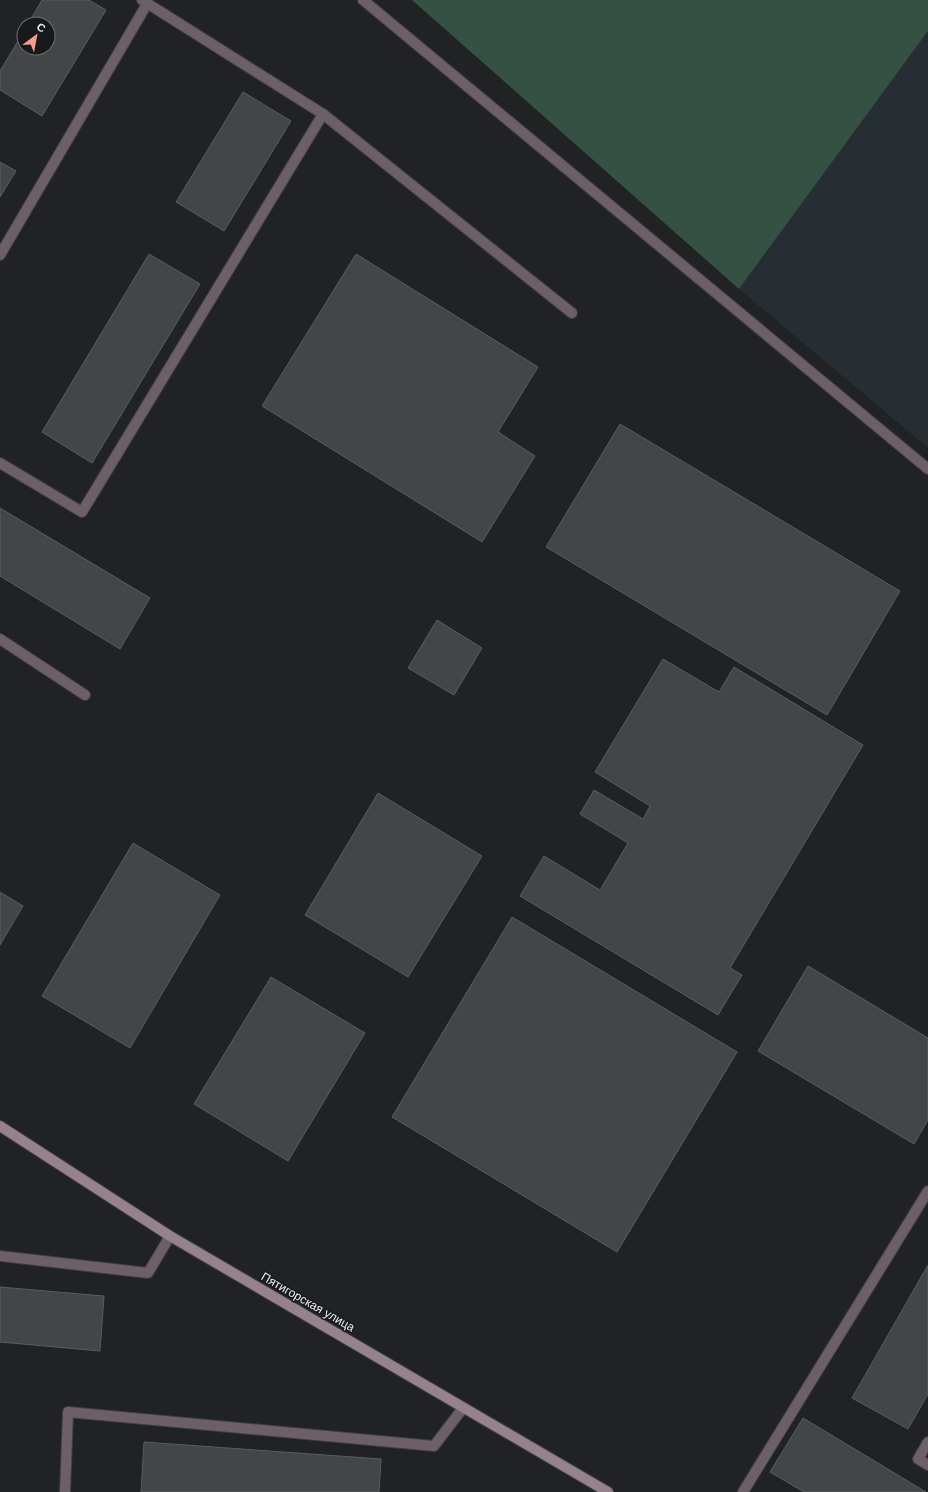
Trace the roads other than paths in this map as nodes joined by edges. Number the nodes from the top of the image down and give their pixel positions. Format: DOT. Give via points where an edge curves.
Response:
graph roads {
  1 [pos="363,0"];
  2 [pos="145,2"];
  3 [pos="323,114"];
  4 [pos="0,255"];
  5 [pos="572,314"];
  6 [pos="0,463"];
  7 [pos="928,469"];
  8 [pos="0,639"];
  9 [pos="85,695"];
  10 [pos="0,1126"];
  11 [pos="928,1191"];
  12 [pos="170,1236"];
  13 [pos="0,1256"];
  14 [pos="463,1408"];
  15 [pos="928,1442"];
  16 [pos="928,1465"];
  17 [pos="65,1492"];
  18 [pos="608,1492"];
  19 [pos="743,1492"];
  1 -- 7 [label="street"];
  2 -- 3 [label="street"];
  2 -- 4 [label="street"];
  3 -- 5 [label="street"];
  3 -- 6 [label="street" via="82,512"];
  8 -- 9 [label="street"];
  10 -- 12 [label="main road, Пятигорская улица"];
  11 -- 19 [label="street"];
  12 -- 13 [label="street" via="148,1274"];
  12 -- 14 [label="main road, Пятигорская улица"];
  14 -- 17 [label="street" via="434,1446 68,1412"];
  14 -- 18 [label="main road, Пятигорская улица"];
  15 -- 16 [label="street" via="918,1459"];
}
